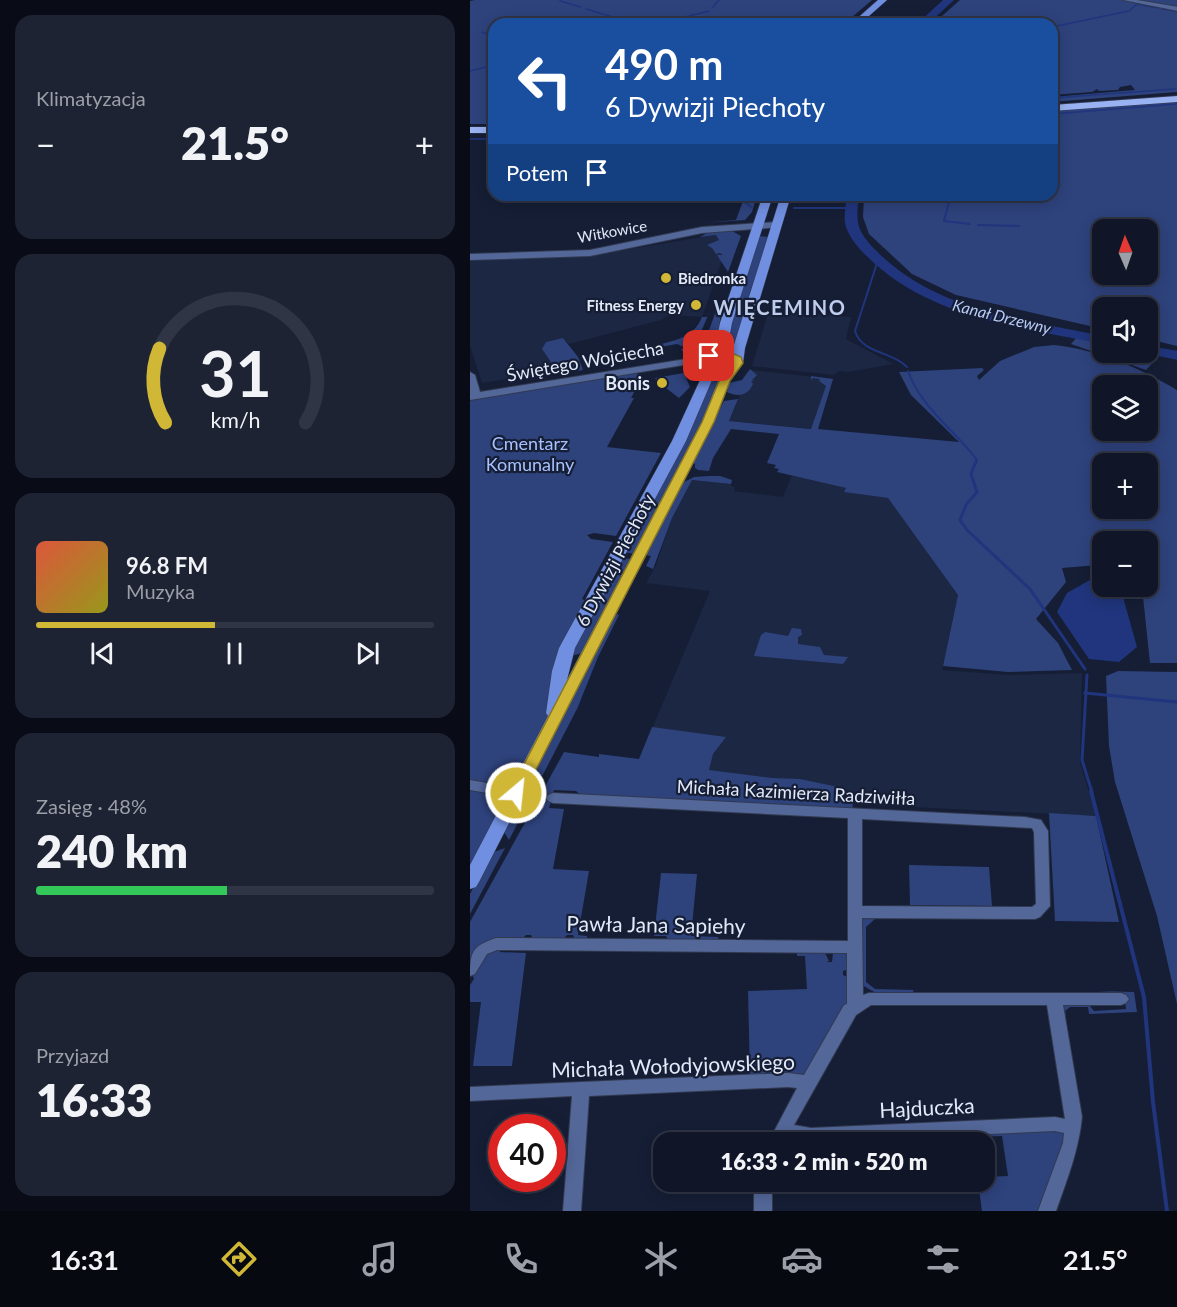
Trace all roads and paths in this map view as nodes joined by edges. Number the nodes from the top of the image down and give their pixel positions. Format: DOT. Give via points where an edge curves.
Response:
graph roads {
  1 [pos="883,0"];
  2 [pos="894,0"];
  3 [pos="1126,0"];
  4 [pos="1178,9"];
  5 [pos="862,18"];
  6 [pos="875,18"];
  7 [pos="1178,94"];
  8 [pos="1178,99"];
  9 [pos="1058,103"];
  10 [pos="1058,108"];
  11 [pos="488,125"];
  12 [pos="470,126"];
  13 [pos="470,130"];
  14 [pos="488,130"];
  15 [pos="766,201"];
  16 [pos="784,201"];
  17 [pos="758,225"];
  18 [pos="777,225"];
  19 [pos="470,257"];
  20 [pos="708,360"];
  21 [pos="735,363"];
  22 [pos="470,375"];
  23 [pos="473,397"];
  24 [pos="563,657"];
  25 [pos="585,659"];
  26 [pos="552,725"];
  27 [pos="470,785"];
  28 [pos="516,793"];
  29 [pos="553,798"];
  30 [pos="855,813"];
  31 [pos="470,882"];
  32 [pos="854,912"];
  33 [pos="854,947"];
  34 [pos="470,970"];
  35 [pos="1054,999"];
  36 [pos="1121,999"];
  37 [pos="855,1005"];
  38 [pos="808,1082"];
  39 [pos="581,1089"];
  40 [pos="470,1094"];
  41 [pos="1074,1128"];
  42 [pos="782,1132"];
  43 [pos="878,1132"];
  44 [pos="762,1192"];
  45 [pos="572,1211"];
  46 [pos="763,1211"];
  47 [pos="1047,1211"];
  1 -- 5 [label="street"];
  2 -- 6 [label="street"];
  3 -- 4 [label="street"];
  7 -- 9 [label="main road"];
  8 -- 10 [label="main road"];
  11 -- 12 [label="main road"];
  13 -- 14 [label="main road"];
  15 -- 17 [label="street, 6 Dywizji Piechoty"];
  16 -- 18 [label="street, 6 Dywizji Piechoty"];
  17 -- 18 [label="street, Witkowice"];
  17 -- 19 [label="street, Witkowice" via="702,230 590,253"];
  17 -- 20 [label="street, 6 Dywizji Piechoty" via="722,344"];
  18 -- 21 [label="street, 6 Dywizji Piechoty"];
  20 -- 21 [label="street" via="720,370"];
  20 -- 23 [label="street, Świętego Wojciecha"];
  20 -- 24 [label="street, 6 Dywizji Piechoty" via="701,392 678,441"];
  21 -- 25 [label="street, 6 Dywizji Piechoty"];
  22 -- 23 [label="street"];
  24 -- 25 [label="street"];
  24 -- 26 [label="street, 6 Dywizji Piechoty"];
  25 -- 26 [label="street, 6 Dywizji Piechoty"];
  26 -- 28 [label="street, 6 Dywizji Piechoty"];
  27 -- 28 [label="street"];
  28 -- 31 [label="street, 6 Dywizji Piechoty"];
  29 -- 30 [label="street, Michała Kazimierza Radziwiłła"];
  30 -- 32 [label="street"];
  30 -- 32 [label="street, Michała Kazimierza Radziwiłła" via="1036,825 1041,831 1044,900 1040,910 1028,914"];
  32 -- 33 [label="street"];
  33 -- 34 [label="street, Pawła Jana Sapiehy" via="496,944 482,950"];
  33 -- 37 [label="street"];
  35 -- 36 [label="street"];
  35 -- 37 [label="street" via="879,997"];
  35 -- 41 [label="street" via="1074,1104"];
  37 -- 38 [label="street, Michała Wołodyjowskiego"];
  38 -- 39 [label="street, Michała Wołodyjowskiego"];
  38 -- 42 [label="street"];
  39 -- 40 [label="street, Michała Wołodyjowskiego"];
  39 -- 45 [label="street"];
  41 -- 43 [label="street, Hajduczka" via="1055,1124"];
  41 -- 47 [label="street"];
  44 -- 46 [label="street"];
}
